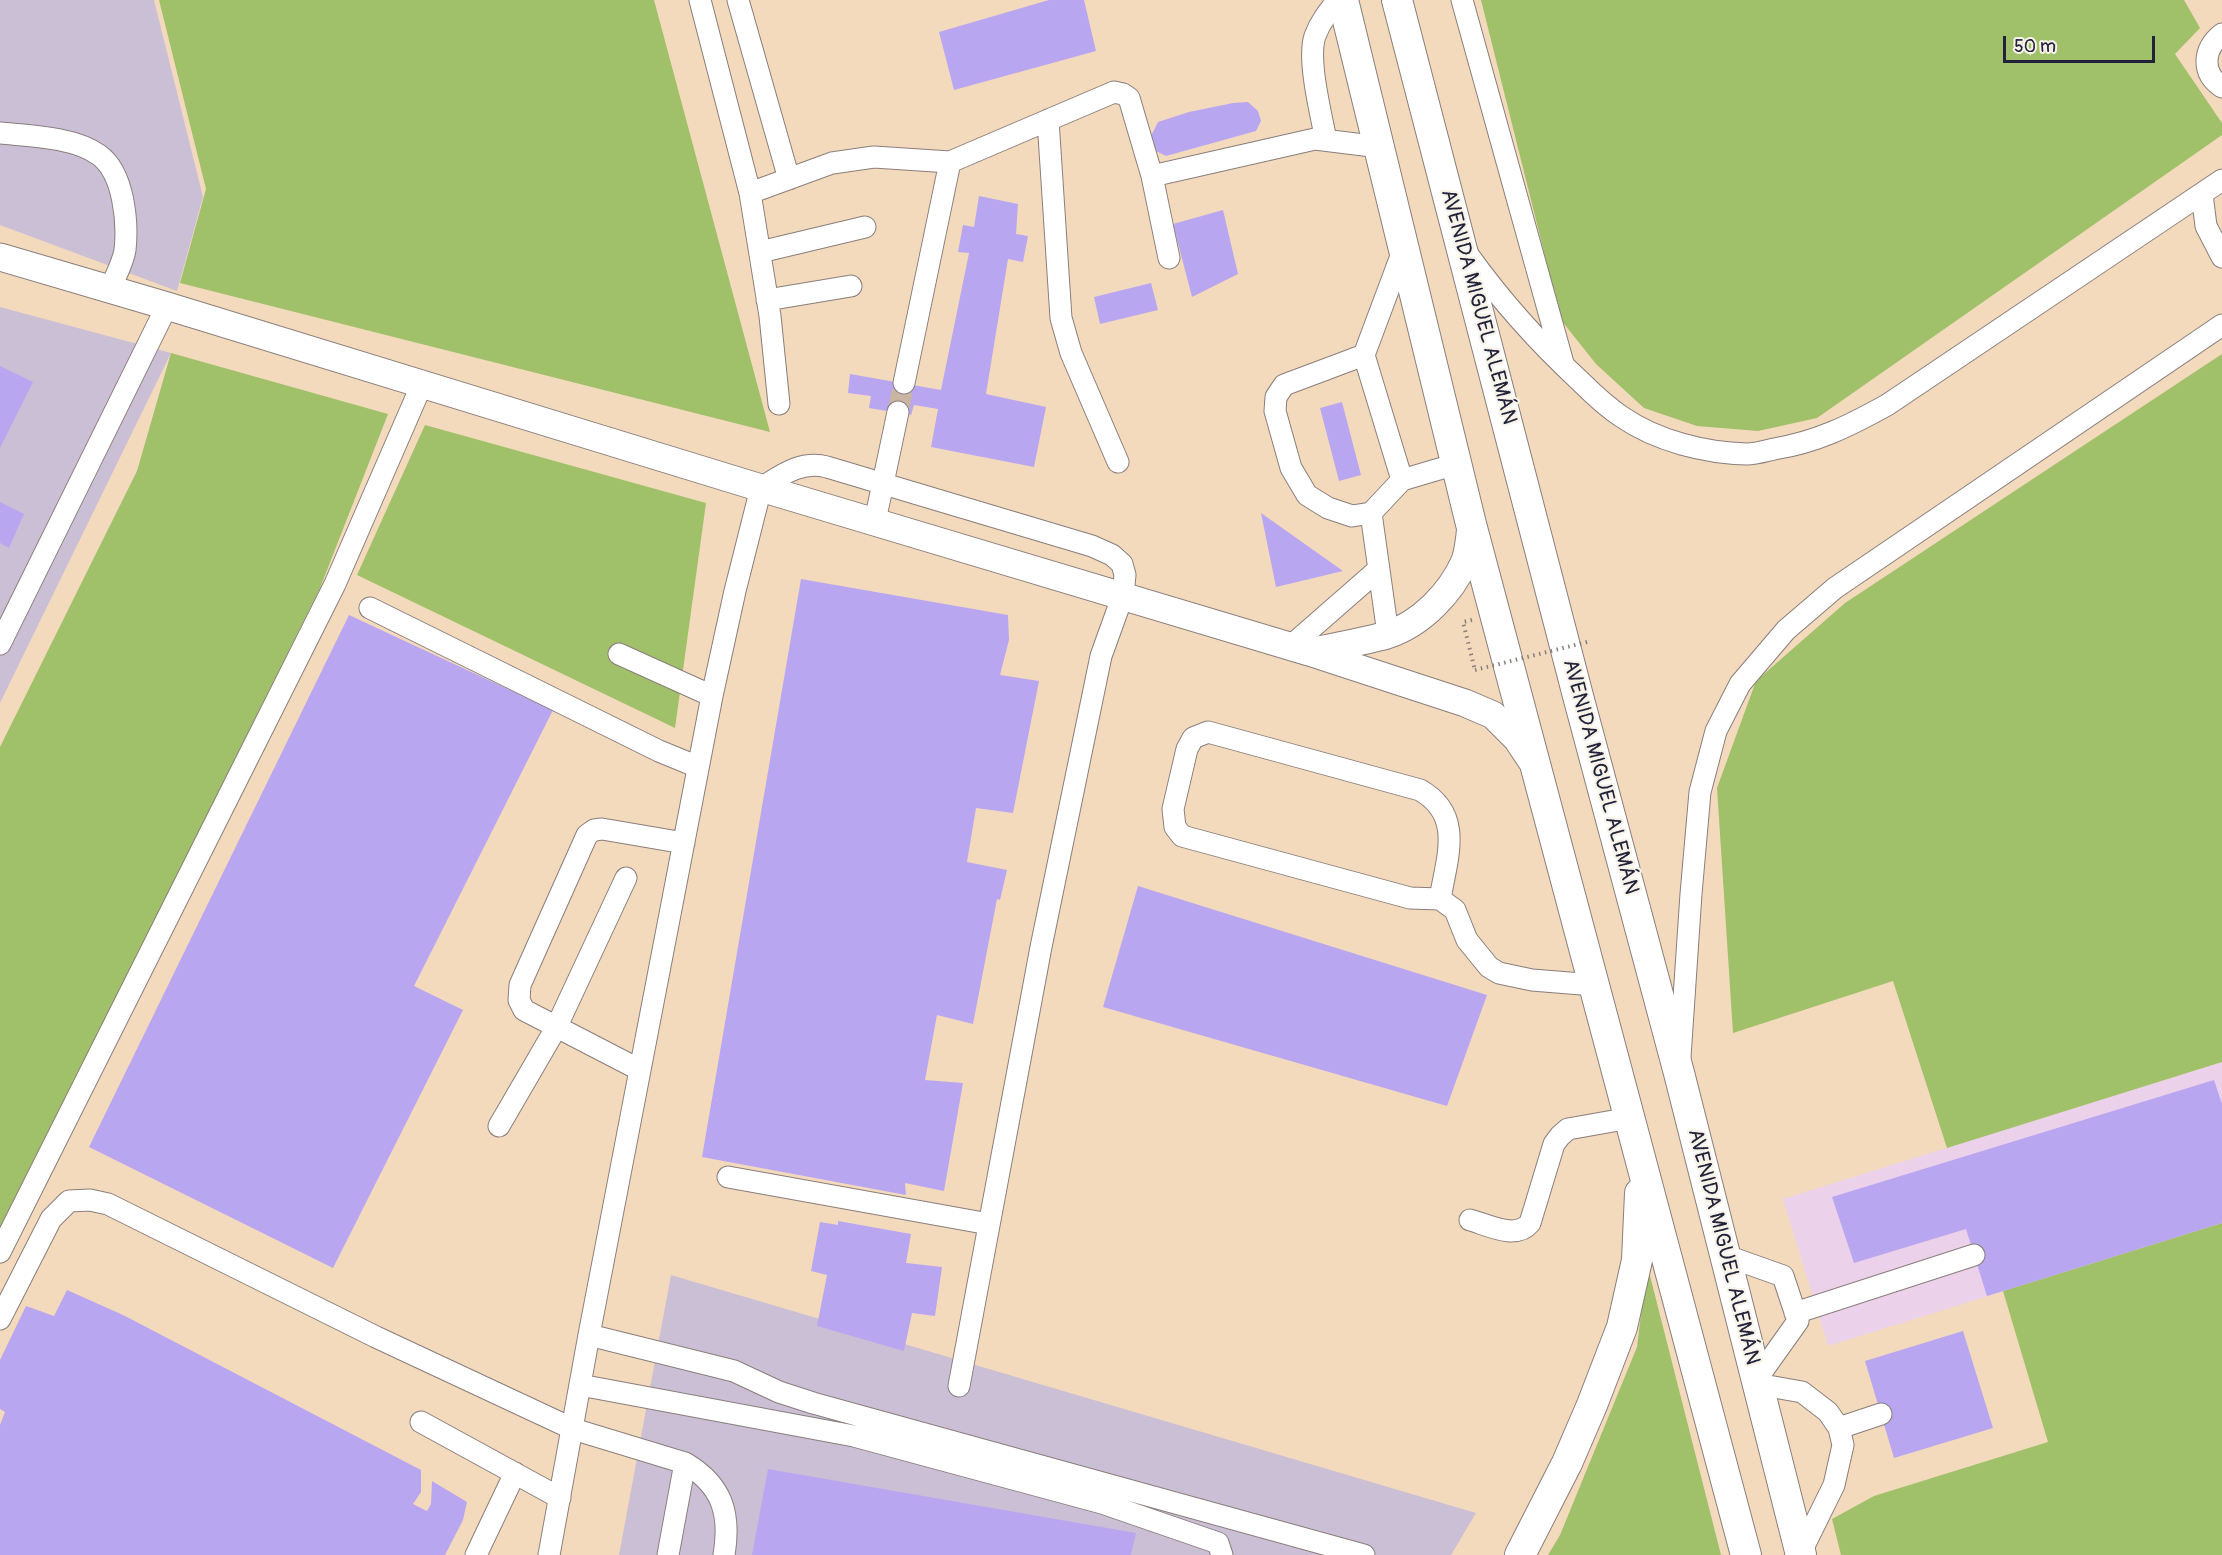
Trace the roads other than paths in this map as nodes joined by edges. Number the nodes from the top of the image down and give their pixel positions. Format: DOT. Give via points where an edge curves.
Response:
graph roads {
  1 [pos="700,0"];
  2 [pos="738,0"];
  3 [pos="1340,0"];
  4 [pos="1397,0"];
  5 [pos="1462,0"];
  6 [pos="2222,34"];
  7 [pos="2222,87"];
  8 [pos="1048,120"];
  9 [pos="0,133"];
  10 [pos="1326,140"];
  11 [pos="1380,147"];
  12 [pos="950,162"];
  13 [pos="1152,176"];
  14 [pos="789,179"];
  15 [pos="2222,180"];
  16 [pos="750,193"];
  17 [pos="2202,194"];
  18 [pos="865,227"];
  19 [pos="1404,247"];
  20 [pos="1463,247"];
  21 [pos="760,252"];
  22 [pos="0,256"];
  23 [pos="2222,257"];
  24 [pos="1169,258"];
  25 [pos="850,286"];
  26 [pos="110,289"];
  27 [pos="767,300"];
  28 [pos="167,306"];
  29 [pos="2222,325"];
  30 [pos="1364,355"];
  31 [pos="1564,366"];
  32 [pos="904,383"];
  33 [pos="422,384"];
  34 [pos="779,404"];
  35 [pos="898,412"];
  36 [pos="1118,462"];
  37 [pos="1456,464"];
  38 [pos="1402,480"];
  39 [pos="883,483"];
  40 [pos="761,488"];
  41 [pos="1371,513"];
  42 [pos="875,522"];
  43 [pos="1471,524"];
  44 [pos="1379,569"];
  45 [pos="1123,595"];
  46 [pos="370,608"];
  47 [pos="1388,634"];
  48 [pos="0,644"];
  49 [pos="1300,649"];
  50 [pos="619,654"];
  51 [pos="712,696"];
  52 [pos="698,767"];
  53 [pos="1540,778"];
  54 [pos="684,843"];
  55 [pos="626,878"];
  56 [pos="1440,898"];
  57 [pos="1594,985"];
  58 [pos="556,1028"];
  59 [pos="640,1070"];
  60 [pos="1679,1073"];
  61 [pos="1630,1118"];
  62 [pos="499,1126"];
  63 [pos="1640,1157"];
  64 [pos="728,1176"];
  65 [pos="1470,1220"];
  66 [pos="989,1224"];
  67 [pos="0,1252"];
  68 [pos="1724,1255"];
  69 [pos="1974,1256"];
  70 [pos="1795,1313"];
  71 [pos="0,1319"];
  72 [pos="589,1335"];
  73 [pos="1757,1382"];
  74 [pos="580,1385"];
  75 [pos="959,1386"];
  76 [pos="1881,1414"];
  77 [pos="422,1422"];
  78 [pos="1839,1428"];
  79 [pos="573,1429"];
  80 [pos="685,1463"];
  81 [pos="515,1473"];
  82 [pos="560,1498"];
  83 [pos="1310,1548"];
  84 [pos="476,1555"];
  85 [pos="549,1555"];
  86 [pos="668,1555"];
  87 [pos="724,1555"];
  88 [pos="1222,1555"];
  89 [pos="1364,1555"];
  90 [pos="1520,1555"];
  91 [pos="1746,1555"];
  92 [pos="1801,1555"];
  1 -- 16 [label="street"];
  2 -- 14 [label="street"];
  3 -- 10 [label="street" via="1322,22 1312,53"];
  3 -- 11 [label="highway"];
  4 -- 20 [label="highway, AVENIDA MIGUEL ALEMÁN"];
  5 -- 31 [label="street"];
  6 -- 7 [label="street" via="2213,41 2206,64 2209,75"];
  8 -- 12 [label="street"];
  8 -- 13 [label="street" via="1114,92 1123,94 1129,98"];
  8 -- 36 [label="street" via="1061,318 1071,353"];
  9 -- 26 [label="street" via="66,141 100,155 119,180 125,213 125,252"];
  10 -- 11 [label="street"];
  10 -- 13 [label="street" via="1315,139"];
  11 -- 19 [label="highway"];
  12 -- 14 [label="street" via="874,157 832,163"];
  12 -- 32 [label="street"];
  13 -- 24 [label="street"];
  14 -- 16 [label="street"];
  15 -- 17 [label="street"];
  16 -- 21 [label="street"];
  17 -- 23 [label="street" via="2206,226"];
  17 -- 31 [label="street" via="1887,405 1842,430 1798,445 1748,454 1696,448 1654,434 1622,417"];
  18 -- 21 [label="street"];
  19 -- 30 [label="street"];
  19 -- 37 [label="highway"];
  20 -- 31 [label="street" via="1510,309"];
  20 -- 60 [label="highway, AVENIDA MIGUEL ALEMÁN"];
  21 -- 27 [label="street"];
  22 -- 26 [label="main road"];
  25 -- 27 [label="street"];
  26 -- 28 [label="main road"];
  27 -- 34 [label="street"];
  28 -- 33 [label="main road"];
  28 -- 48 [label="street"];
  29 -- 60 [label="street" via="1835,588 1786,630 1740,684 1716,731 1700,792"];
  30 -- 38 [label="street"];
  30 -- 41 [label="street" via="1284,385 1275,405 1291,468 1307,495 1352,516"];
  33 -- 40 [label="main road"];
  33 -- 67 [label="street" via="335,584"];
  35 -- 39 [label="street"];
  37 -- 38 [label="street"];
  37 -- 43 [label="highway"];
  38 -- 41 [label="street"];
  39 -- 40 [label="street" via="809,464 786,472"];
  39 -- 42 [label="street"];
  39 -- 45 [label="street" via="1112,555 1122,564"];
  40 -- 42 [label="main road"];
  40 -- 51 [label="street"];
  41 -- 44 [label="street"];
  42 -- 45 [label="main road"];
  43 -- 47 [label="main road" via="1466,559 1449,588 1422,616"];
  43 -- 53 [label="highway"];
  44 -- 47 [label="street"];
  44 -- 49 [label="street"];
  45 -- 49 [label="main road"];
  45 -- 66 [label="street" via="1101,656"];
  46 -- 52 [label="street"];
  47 -- 49 [label="main road"];
  49 -- 53 [label="main road" via="1487,712 1518,739"];
  50 -- 51 [label="street"];
  51 -- 52 [label="street"];
  52 -- 54 [label="street"];
  53 -- 57 [label="highway"];
  54 -- 58 [label="street" via="602,829 587,835 520,986 519,1000 524,1010"];
  54 -- 59 [label="street"];
  55 -- 58 [label="street"];
  56 -- 56 [label="street" via="1450,837 1442,808 1432,797 1420,790 1208,732 1193,738 1173,810 1175,827 1182,836 1410,898"];
  56 -- 57 [label="street" via="1455,910 1467,939 1499,973"];
  57 -- 61 [label="highway"];
  58 -- 59 [label="street"];
  58 -- 62 [label="street"];
  59 -- 72 [label="street"];
  60 -- 68 [label="highway, AVENIDA MIGUEL ALEMÁN"];
  61 -- 63 [label="highway"];
  61 -- 65 [label="street" via="1568,1129 1560,1136 1526,1229 1515,1232"];
  63 -- 90 [label="highway" via="1637,1260 1622,1327 1571,1454"];
  63 -- 91 [label="highway"];
  64 -- 66 [label="street"];
  66 -- 75 [label="street"];
  68 -- 70 [label="street" via="1783,1276"];
  68 -- 73 [label="highway, AVENIDA MIGUEL ALEMÁN"];
  69 -- 70 [label="street"];
  70 -- 73 [label="street" via="1798,1321"];
  71 -- 79 [label="street" via="51,1219 69,1201 90,1200 108,1204"];
  72 -- 74 [label="street"];
  72 -- 83 [label="street" via="734,1371 779,1392"];
  73 -- 78 [label="street" via="1802,1392 1828,1412"];
  73 -- 92 [label="highway, AVENIDA MIGUEL ALEMÁN"];
  74 -- 79 [label="street"];
  74 -- 88 [label="street" via="854,1436 1102,1503 1218,1543"];
  76 -- 78 [label="street"];
  77 -- 81 [label="street"];
  78 -- 92 [label="street" via="1842,1445 1834,1485"];
  79 -- 80 [label="street"];
  79 -- 82 [label="street"];
  80 -- 86 [label="street"];
  80 -- 87 [label="street" via="710,1480 720,1496 726,1516"];
  81 -- 82 [label="street"];
  81 -- 84 [label="street"];
  82 -- 85 [label="street"];
  83 -- 89 [label="street"];
}
